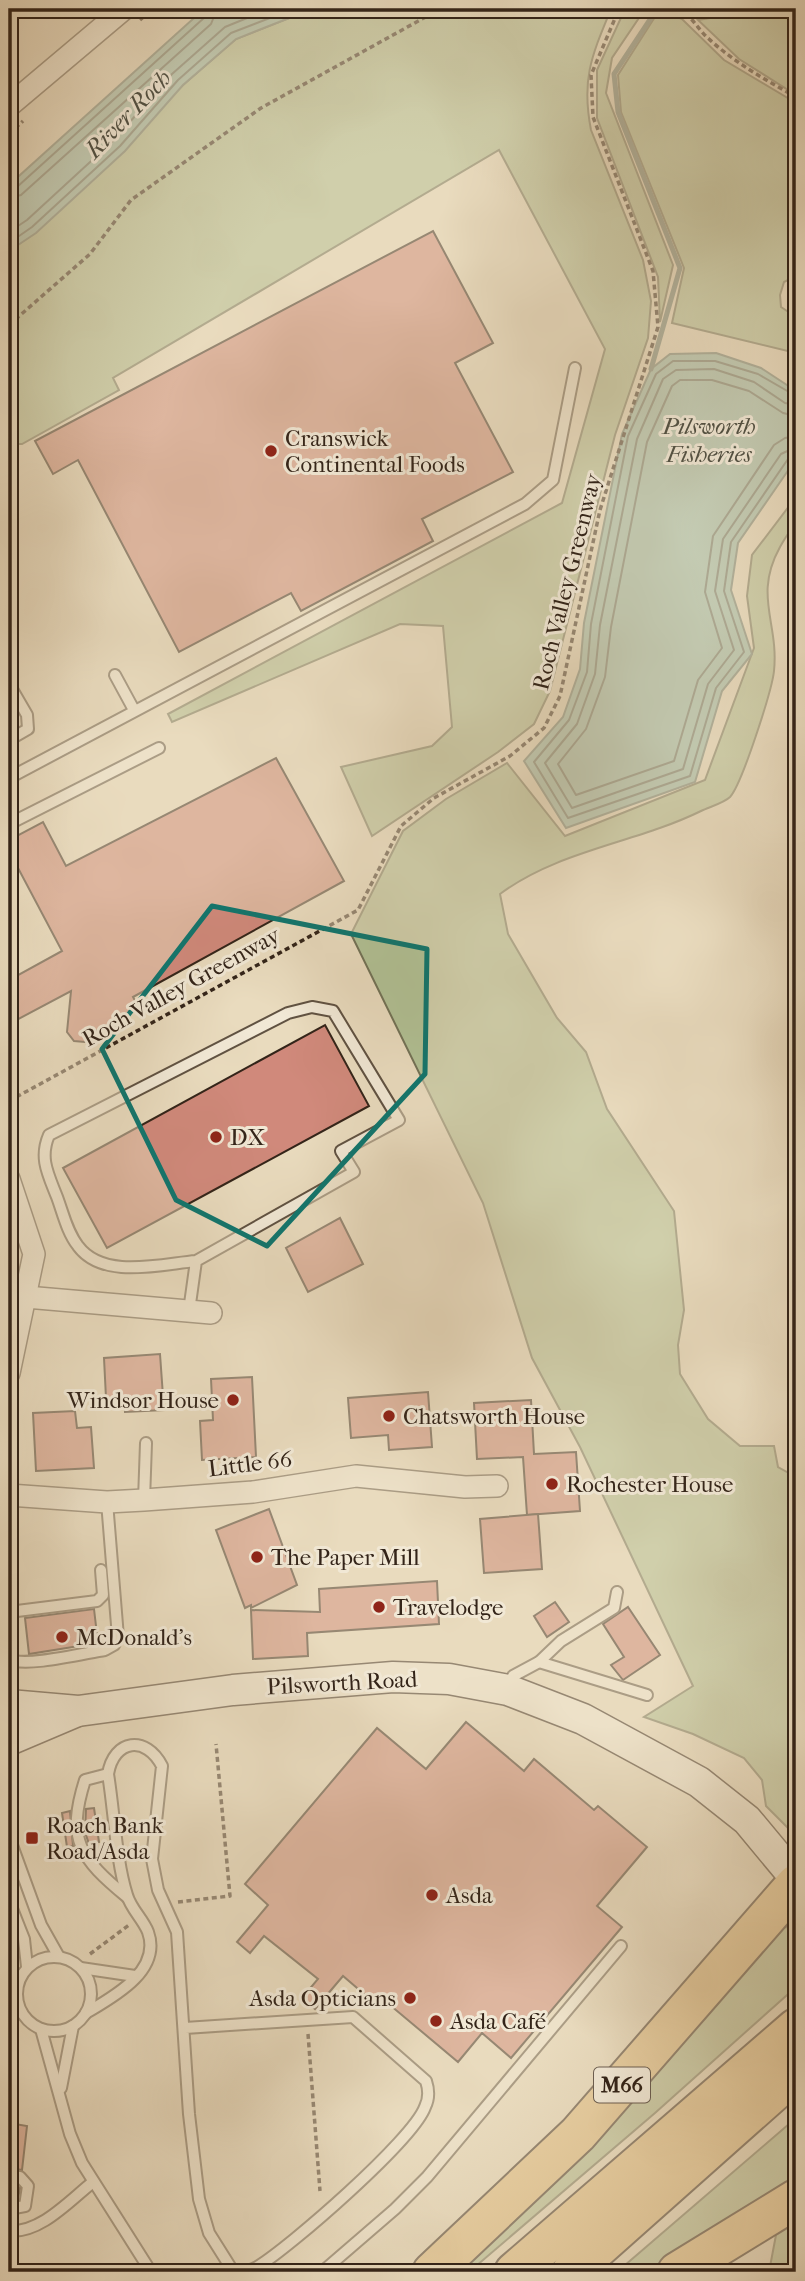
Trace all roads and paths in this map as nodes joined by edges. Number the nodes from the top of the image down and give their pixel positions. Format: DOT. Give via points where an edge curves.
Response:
graph roads {
  1 [pos="124,9"];
  2 [pos="440,9"];
  3 [pos="619,9"];
  4 [pos="678,9"];
  5 [pos="705,9"];
  6 [pos="686,12"];
  7 [pos="796,97"];
  8 [pos="9,106"];
  9 [pos="9,325"];
  10 [pos="575,368"];
  11 [pos="115,674"];
  12 [pos="9,684"];
  13 [pos="134,710"];
  14 [pos="9,740"];
  15 [pos="159,748"];
  16 [pos="9,778"];
  17 [pos="9,824"];
  18 [pos="9,1101"];
  19 [pos="9,1179"];
  20 [pos="196,1261"];
  21 [pos="26,1297"];
  22 [pos="189,1311"];
  23 [pos="211,1313"];
  24 [pos="9,1373"];
  25 [pos="146,1443"];
  26 [pos="497,1486"];
  27 [pos="9,1495"];
  28 [pos="144,1500"];
  29 [pos="107,1502"];
  30 [pos="101,1570"];
  31 [pos="617,1592"];
  32 [pos="9,1612"];
  33 [pos="9,1659"];
  34 [pos="539,1662"];
  35 [pos="508,1690"];
  36 [pos="647,1696"];
  37 [pos="9,1705"];
  38 [pos="78,1711"];
  39 [pos="9,1740"];
  40 [pos="216,1744"];
  41 [pos="108,1774"];
  42 [pos="9,1836"];
  43 [pos="796,1881"];
  44 [pos="127,1897"];
  45 [pos="9,1900"];
  46 [pos="163,1903"];
  47 [pos="139,1917"];
  48 [pos="621,1947"];
  49 [pos="59,1957"];
  50 [pos="78,1966"];
  51 [pos="27,1967"];
  52 [pos="135,1976"];
  53 [pos="13,1997"];
  54 [pos="86,2013"];
  55 [pos="307,2018"];
  56 [pos="73,2026"];
  57 [pos="185,2028"];
  58 [pos="41,2029"];
  59 [pos="794,2030"];
  60 [pos="796,2072"];
  61 [pos="60,2092"];
  62 [pos="9,2176"];
  63 [pos="93,2182"];
  64 [pos="320,2191"];
  65 [pos="796,2199"];
  66 [pos="9,2209"];
  67 [pos="9,2231"];
  68 [pos="151,2272"];
  69 [pos="322,2272"];
  70 [pos="432,2272"];
  71 [pos="514,2272"];
  72 [pos="571,2272"];
  73 [pos="677,2272"];
  1 -- 8 [label="street"];
  2 -- 9 [label="path" via="261,108 131,200 90,254"];
  3 -- 18 [label="path, Roch Valley Greenway" via="591,75 593,117 653,271 658,327 600,510 560,696 544,728 510,756 434,798 401,826 358,910"];
  4 -- 6 [label="path"];
  5 -- 6 [label="path"];
  6 -- 7 [label="path" via="707,38 742,66"];
  10 -- 13 [label="lane" via="553,480 543,492"];
  11 -- 13 [label="lane"];
  12 -- 14 [label="lane" via="27,715 28,729"];
  13 -- 16 [label="lane"];
  15 -- 17 [label="lane"];
  19 -- 21 [label="street" via="34,1254"];
  20 -- 20 [label="lane" via="354,1172 341,1151 399,1120 333,1011 312,1007 288,1013 49,1135 43,1160 80,1249 96,1261 125,1268"];
  20 -- 22 [label="lane"];
  21 -- 22 [label="street"];
  21 -- 24 [label="street"];
  22 -- 23 [label="street"];
  25 -- 28 [label="lane"];
  26 -- 28 [label="street, Little 66" via="466,1488 356,1476 253,1492"];
  27 -- 29 [label="street, Little 66"];
  28 -- 29 [label="street, Little 66"];
  29 -- 33 [label="lane" via="118,1637 114,1645 31,1661"];
  30 -- 32 [label="lane" via="103,1595 97,1601"];
  31 -- 34 [label="lane" via="614,1608 561,1641"];
  34 -- 35 [label="lane" via="513,1676"];
  34 -- 36 [label="lane"];
  35 -- 38 [label="street, Pilsworth Road" via="449,1679 393,1676 233,1690"];
  35 -- 43 [label="street, Pilsworth Road" via="583,1720 699,1782 747,1820"];
  37 -- 38 [label="street, Pilsworth Road"];
  38 -- 39 [label="street, Pilsworth Road"];
  40 -- 46 [label="path" via="230,1896"];
  41 -- 44 [label="lane"];
  41 -- 44 [label="lane" via="85,1780 75,1811 80,1845 99,1874"];
  41 -- 46 [label="lane" via="110,1761 131,1745 150,1749 162,1766 152,1859"];
  42 -- 49 [label="lane" via="41,1925"];
  43 -- 70 [label="highway, M66" via="578,2134"];
  44 -- 47 [label="lane"];
  45 -- 51 [label="lane" via="24,1940"];
  46 -- 57 [label="lane" via="177,1932"];
  47 -- 50 [label="path"];
  47 -- 52 [label="lane" via="147,1928 151,1949 146,1965"];
  48 -- 69 [label="lane" via="427,2177"];
  49 -- 50 [label="lane"];
  49 -- 51 [label="lane" via="37,1960"];
  50 -- 52 [label="lane"];
  50 -- 54 [label="lane" via="91,1990"];
  51 -- 53 [label="lane"];
  52 -- 54 [label="lane" via="120,1993"];
  53 -- 58 [label="lane" via="24,2016"];
  54 -- 56 [label="lane"];
  55 -- 57 [label="lane"];
  55 -- 57 [label="lane" via="353,2017 426,2081 425,2108 389,2154 258,2266 244,2272 231,2268 209,2234 199,2199"];
  55 -- 64 [label="path"];
  56 -- 58 [label="lane"];
  56 -- 61 [label="lane"];
  58 -- 61 [label="lane"];
  59 -- 71 [label="highway"];
  60 -- 72 [label="highway"];
  61 -- 63 [label="lane" via="70,2134"];
  62 -- 66 [label="lane" via="25,2180 28,2197 25,2206"];
  63 -- 67 [label="lane" via="43,2222 23,2232"];
  63 -- 68 [label="lane"];
  65 -- 73 [label="highway"];
}
